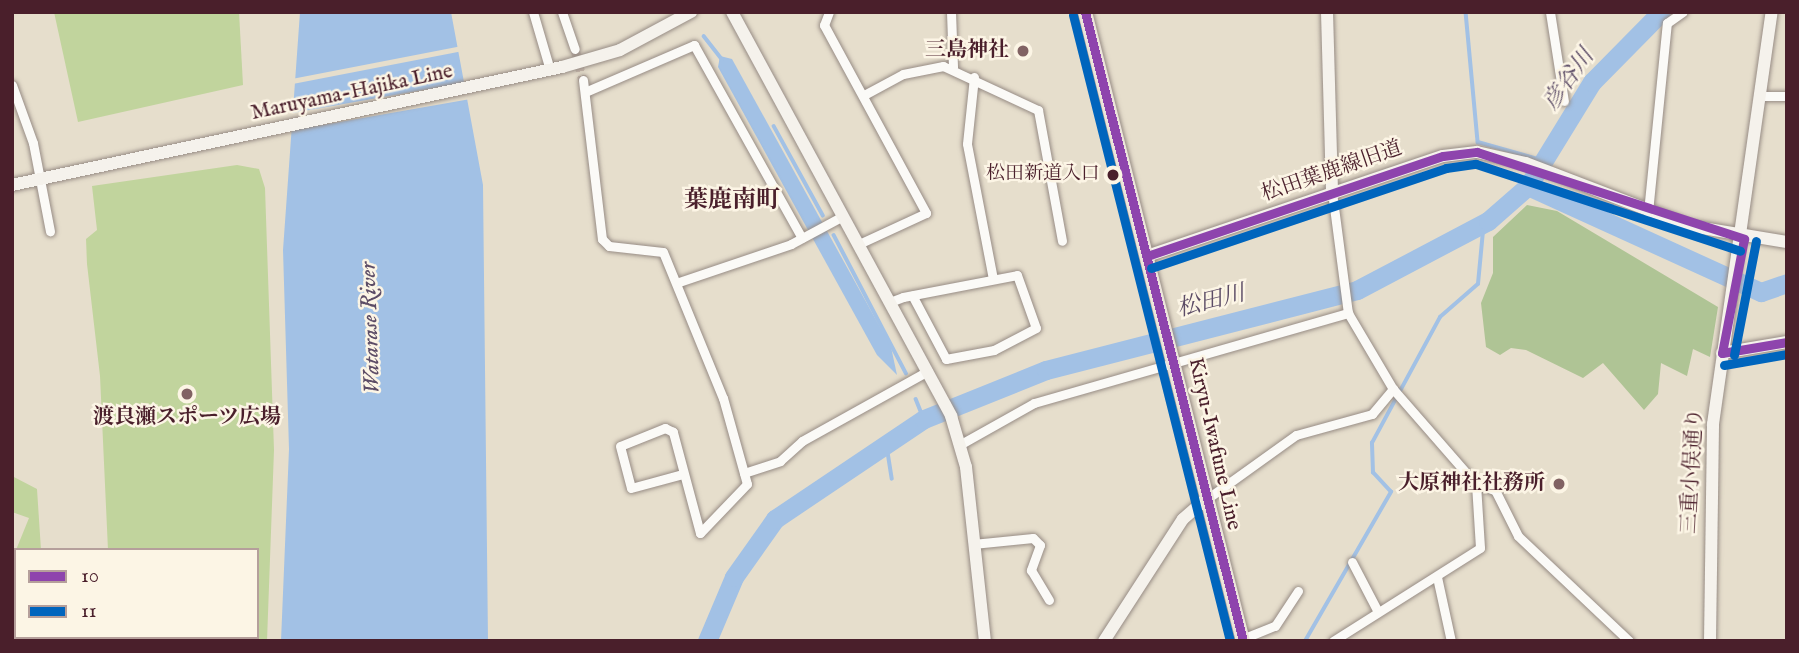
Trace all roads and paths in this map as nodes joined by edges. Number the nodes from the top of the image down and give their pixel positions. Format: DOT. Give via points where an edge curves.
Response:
graph roads {
  1 [pos="533,12"];
  2 [pos="562,12"];
  3 [pos="691,12"];
  4 [pos="732,12"];
  5 [pos="829,12"];
  6 [pos="951,12"];
  7 [pos="1085,12"];
  8 [pos="1327,12"];
  9 [pos="1550,12"];
  10 [pos="1684,12"];
  11 [pos="1772,12"];
  12 [pos="575,49"];
  13 [pos="953,67"];
  14 [pos="550,70"];
  15 [pos="974,77"];
  16 [pos="583,80"];
  17 [pos="12,85"];
  18 [pos="585,92"];
  19 [pos="864,94"];
  20 [pos="1763,96"];
  21 [pos="1787,96"];
  22 [pos="1564,101"];
  23 [pos="36,180"];
  24 [pos="12,185"];
  25 [pos="1332,192"];
  26 [pos="1648,212"];
  27 [pos="844,216"];
  28 [pos="50,230"];
  29 [pos="806,236"];
  30 [pos="1744,239"];
  31 [pos="1062,241"];
  32 [pos="1787,242"];
  33 [pos="859,244"];
  34 [pos="1147,256"];
  35 [pos="993,279"];
  36 [pos="680,282"];
  37 [pos="912,295"];
  38 [pos="890,302"];
  39 [pos="1347,310"];
  40 [pos="1787,342"];
  41 [pos="1721,353"];
  42 [pos="1172,358"];
  43 [pos="928,371"];
  44 [pos="1393,389"];
  45 [pos="960,441"];
  46 [pos="744,473"];
  47 [pos="683,474"];
  48 [pos="1476,484"];
  49 [pos="1204,500"];
  50 [pos="973,544"];
  51 [pos="1353,562"];
  52 [pos="1437,577"];
  53 [pos="1298,591"];
  54 [pos="1049,600"];
  55 [pos="1378,612"];
  56 [pos="1618,637"];
  57 [pos="1242,640"];
  58 [pos="985,641"];
  59 [pos="1104,641"];
  60 [pos="1333,641"];
  61 [pos="1451,641"];
  62 [pos="1629,641"];
  63 [pos="1710,641"];
  1 -- 14 [label="street"];
  2 -- 12 [label="street"];
  3 -- 14 [label="street, Maruyama-Hajika Line" via="620,50"];
  4 -- 27 [label="street"];
  5 -- 19 [label="street" via="824,25"];
  6 -- 13 [label="street"];
  7 -- 34 [label="main road, Kiryu-Iwafune Line"];
  8 -- 25 [label="street"];
  9 -- 22 [label="street"];
  10 -- 26 [label="street" via="1667,23"];
  11 -- 20 [label="street"];
  13 -- 15 [label="street"];
  13 -- 19 [label="street" via="903,74"];
  14 -- 23 [label="street, Maruyama-Hajika Line"];
  15 -- 31 [label="street" via="1041,114"];
  15 -- 35 [label="street" via="967,144"];
  16 -- 18 [label="street"];
  17 -- 23 [label="street" via="33,143"];
  18 -- 29 [label="street" via="695,45"];
  18 -- 36 [label="street" via="602,239 609,246 663,252"];
  19 -- 33 [label="street" via="926,213"];
  20 -- 21 [label="street"];
  20 -- 30 [label="street"];
  23 -- 24 [label="street, Maruyama-Hajika Line"];
  23 -- 28 [label="street"];
  25 -- 26 [label="street, 松田葉鹿線旧道" via="1452,154 1492,153"];
  25 -- 34 [label="street, 松田葉鹿線旧道"];
  25 -- 39 [label="street"];
  26 -- 30 [label="street, 松田葉鹿線旧道"];
  27 -- 29 [label="street"];
  27 -- 33 [label="street"];
  29 -- 36 [label="street"];
  30 -- 32 [label="street"];
  30 -- 41 [label="street, 三重小俣通り"];
  33 -- 38 [label="street"];
  34 -- 42 [label="main road, Kiryu-Iwafune Line"];
  35 -- 37 [label="street"];
  35 -- 37 [label="street" via="1021,278 1036,328 994,350 950,359 938,351"];
  36 -- 46 [label="street"];
  37 -- 38 [label="street"];
  38 -- 43 [label="street"];
  39 -- 42 [label="street"];
  39 -- 44 [label="street"];
  40 -- 41 [label="street"];
  41 -- 63 [label="street, 三重小俣通り" via="1710,460"];
  42 -- 45 [label="street" via="1034,403"];
  42 -- 49 [label="main road, Kiryu-Iwafune Line"];
  43 -- 45 [label="street"];
  43 -- 46 [label="street" via="802,441 780,461"];
  44 -- 48 [label="street"];
  44 -- 49 [label="street" via="1372,414 1296,435"];
  45 -- 50 [label="street"];
  46 -- 47 [label="street" via="742,495 700,533"];
  47 -- 47 [label="street" via="673,432 665,428 620,446 631,488"];
  48 -- 52 [label="street" via="1480,548"];
  48 -- 56 [label="street" via="1495,490 1512,529"];
  49 -- 57 [label="main road, Kiryu-Iwafune Line"];
  49 -- 59 [label="street" via="1182,519"];
  50 -- 54 [label="street" via="1033,538 1040,545 1031,570"];
  50 -- 58 [label="street"];
  51 -- 55 [label="street"];
  52 -- 55 [label="street"];
  52 -- 61 [label="street"];
  53 -- 57 [label="street" via="1275,626"];
  55 -- 60 [label="street"];
  56 -- 62 [label="street"];
}
